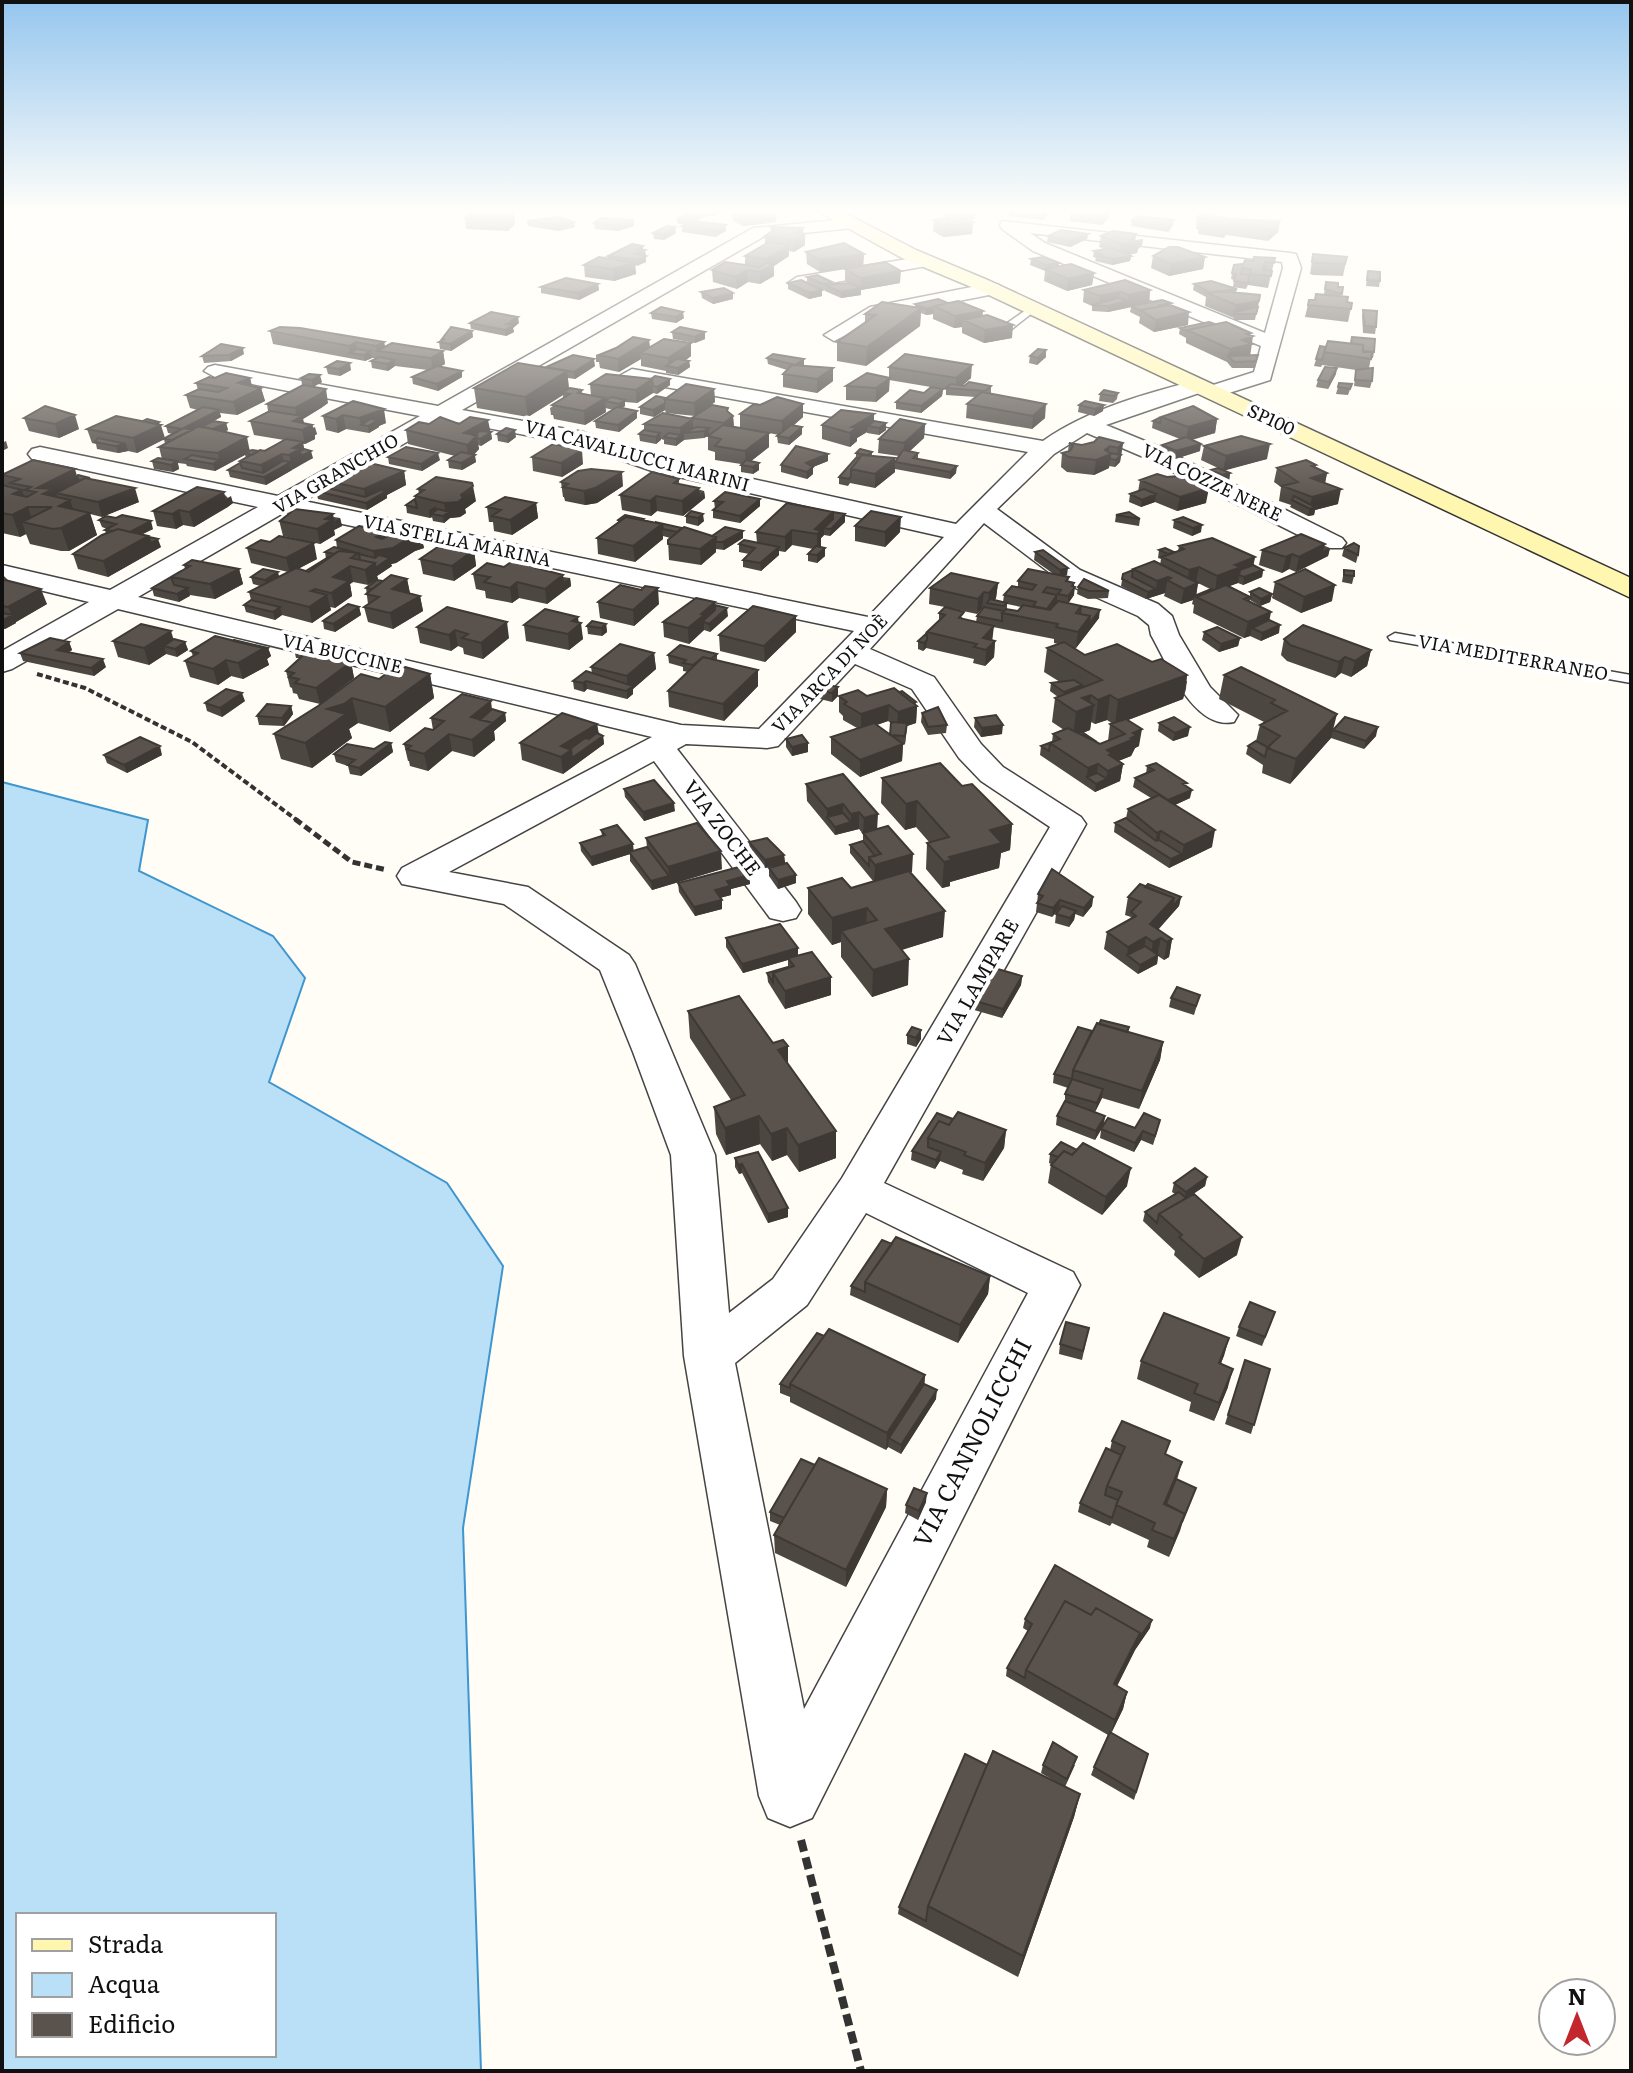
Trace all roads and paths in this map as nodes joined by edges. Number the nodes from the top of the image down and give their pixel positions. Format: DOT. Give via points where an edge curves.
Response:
graph roads {
  1 [pos="627,308"];
  2 [pos="908,308"];
  3 [pos="1033,308"];
  4 [pos="1186,308"];
  5 [pos="1281,308"];
  6 [pos="977,318"];
  7 [pos="834,335"];
  8 [pos="1271,343"];
  9 [pos="215,371"];
  10 [pos="632,375"];
  11 [pos="1206,389"];
  12 [pos="443,413"];
  13 [pos="1090,426"];
  14 [pos="1048,449"];
  15 [pos="40,454"];
  16 [pos="284,504"];
  17 [pos="983,510"];
  18 [pos="962,533"];
  19 [pos="1333,543"];
  20 [pos="2,573"];
  21 [pos="1631,589"];
  22 [pos="116,600"];
  23 [pos="1395,637"];
  24 [pos="864,640"];
  25 [pos="2,663"];
  26 [pos="30,672"];
  27 [pos="1631,679"];
  28 [pos="1223,715"];
  29 [pos="670,740"];
  30 [pos="415,876"];
  31 [pos="783,910"];
  32 [pos="858,1190"];
  33 [pos="709,1356"];
  34 [pos="790,1796"];
  35 [pos="861,2071"];
  1 -- 12 [label="street, VIA GRANCHIO"];
  2 -- 7 [label="street" via="870,313"];
  3 -- 6 [label="lane" via="1004,330"];
  3 -- 11 [label="main road, SP100 / SP100"];
  4 -- 8 [label="street"];
  5 -- 8 [label="street"];
  8 -- 11 [label="street, VIA ARCA DI NOÈ" via="1263,376"];
  9 -- 12 [label="street, VIA CAVALLUCCI MARINI"];
  10 -- 14 [label="street"];
  11 -- 13 [label="street, VIA ARCA DI NOÈ"];
  11 -- 21 [label="main road, SP100 / SP100"];
  12 -- 16 [label="street, VIA GRANCHIO"];
  12 -- 18 [label="street, VIA CAVALLUCCI MARINI" via="583,439 660,466"];
  13 -- 14 [label="street, VIA ARCA DI NOÈ"];
  13 -- 19 [label="street, VIA COZZE NERE"];
  14 -- 17 [label="street, VIA ARCA DI NOÈ"];
  15 -- 16 [label="street, VIA STELLA MARINA"];
  16 -- 22 [label="street, VIA GRANCHIO"];
  16 -- 24 [label="street, VIA STELLA MARINA"];
  17 -- 18 [label="street, VIA ARCA DI NOÈ"];
  17 -- 28 [label="street" via="1071,576 1148,610 1162,622 1198,692"];
  18 -- 24 [label="street, VIA ARCA DI NOÈ"];
  20 -- 22 [label="street, VIA BUCCINE"];
  22 -- 25 [label="street, VIA GRANCHIO"];
  22 -- 29 [label="street, VIA BUCCINE"];
  23 -- 27 [label="lane, VIA MEDITERRANEO"];
  24 -- 29 [label="street, VIA ARCA DI NOÈ" via="767,739"];
  24 -- 32 [label="street, VIA LAMPARE" via="923,683 992,774 1069,824"];
  26 -- 30 [label="path" via="85,688 192,742 352,862"];
  29 -- 30 [label="street"];
  29 -- 31 [label="street, VIA ZOCHE"];
  30 -- 33 [label="street" via="515,895 616,964 693,1155"];
  32 -- 33 [label="street, VIA LAMPARE" via="790,1292"];
  32 -- 34 [label="street, VIA CANNOLICCHI" via="1056,1285"];
  33 -- 34 [label="street"];
  34 -- 35 [label="path"];
}
